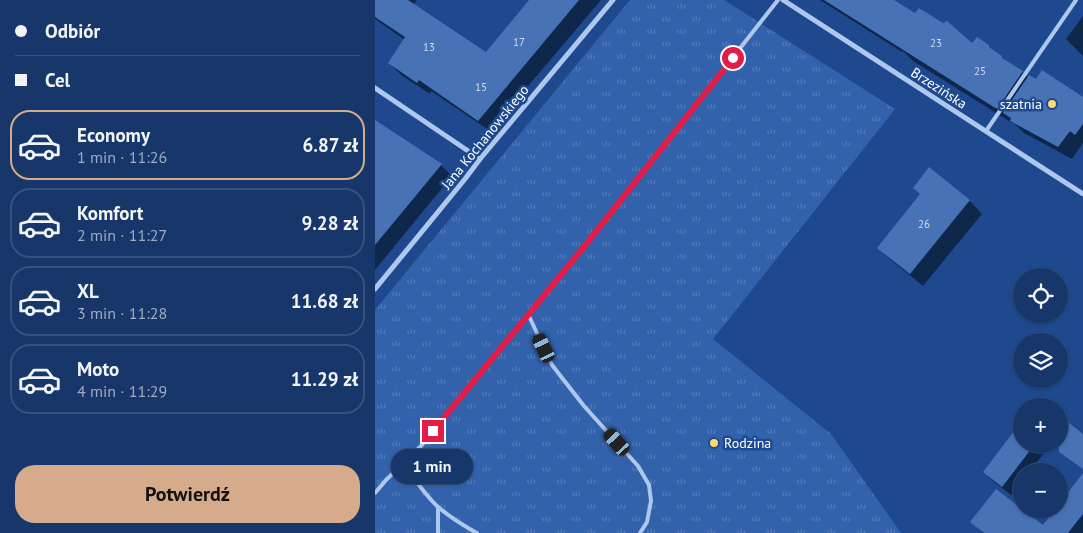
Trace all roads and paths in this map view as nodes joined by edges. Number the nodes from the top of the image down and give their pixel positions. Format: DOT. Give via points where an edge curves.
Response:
graph roads {
  1 [pos="613,0"];
  2 [pos="778,0"];
  3 [pos="783,0"];
  4 [pos="1077,0"];
  5 [pos="375,88"];
  6 [pos="986,131"];
  7 [pos="480,158"];
  8 [pos="1083,194"];
  9 [pos="375,289"];
  10 [pos="528,314"];
  11 [pos="403,463"];
  12 [pos="375,493"];
  13 [pos="438,506"];
  14 [pos="438,533"];
  15 [pos="477,533"];
  16 [pos="641,533"];
  1 -- 7 [label="street, Jana Kochanowskiego"];
  2 -- 10 [label="lane"];
  3 -- 6 [label="street, Brzezińska"];
  4 -- 6 [label="lane"];
  5 -- 7 [label="street"];
  6 -- 8 [label="street, Brzezińska"];
  7 -- 9 [label="street, Jana Kochanowskiego"];
  10 -- 11 [label="lane" via="421,446"];
  10 -- 16 [label="lane" via="552,365 638,466 649,484 651,501"];
  11 -- 12 [label="lane"];
  11 -- 13 [label="lane"];
  13 -- 14 [label="lane"];
  13 -- 15 [label="lane"];
}
